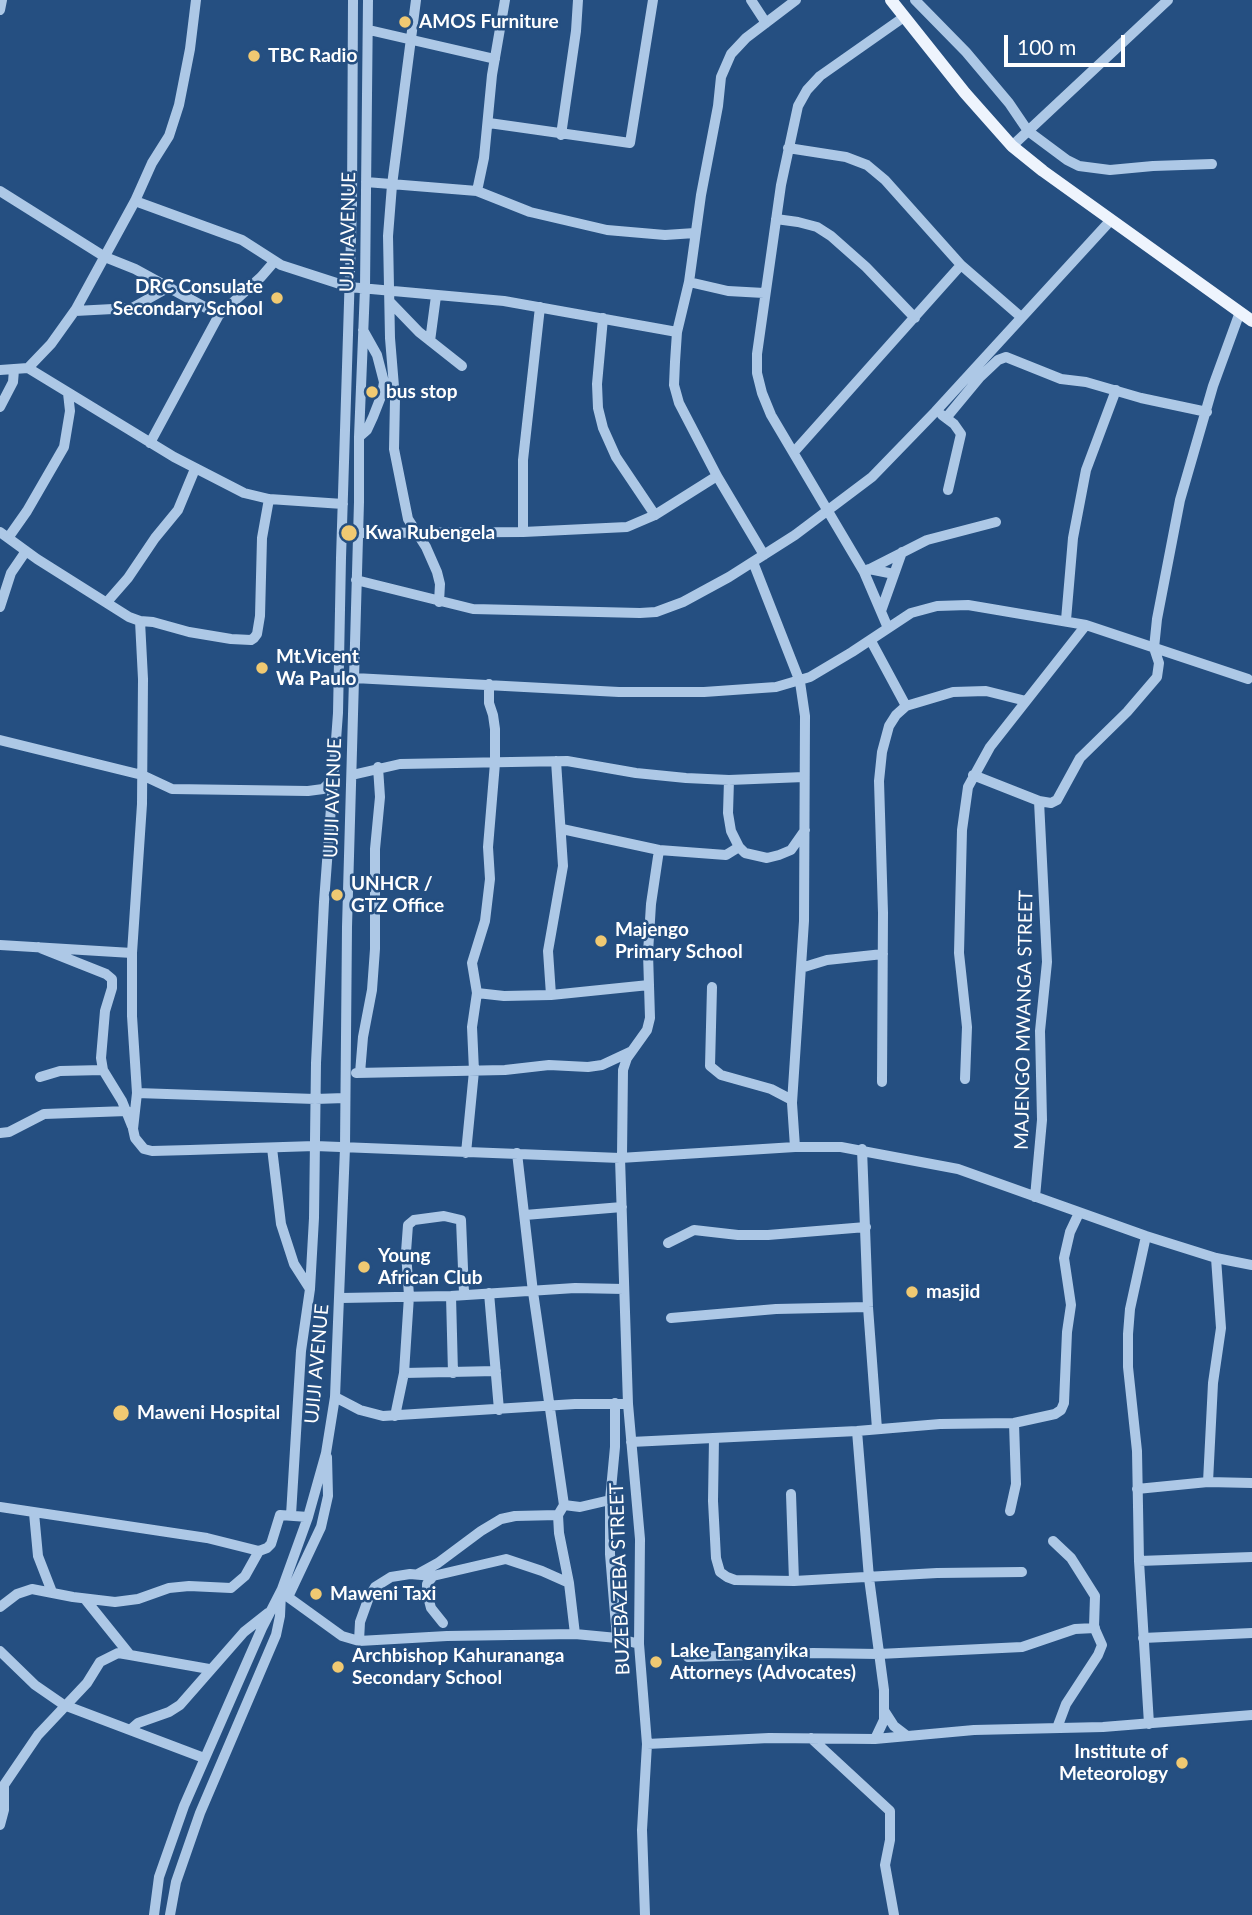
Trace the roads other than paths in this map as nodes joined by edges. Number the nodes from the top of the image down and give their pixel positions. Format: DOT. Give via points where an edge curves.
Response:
graph roads {
  1 [pos="2,0"];
  2 [pos="196,0"];
  3 [pos="353,0"];
  4 [pos="368,0"];
  5 [pos="416,0"];
  6 [pos="505,0"];
  7 [pos="577,0"];
  8 [pos="653,0"];
  9 [pos="751,0"];
  10 [pos="796,0"];
  11 [pos="891,0"];
  12 [pos="915,0"];
  13 [pos="1168,0"];
  14 [pos="0,10"];
  15 [pos="904,18"];
  16 [pos="766,23"];
  17 [pos="369,30"];
  18 [pos="410,40"];
  19 [pos="495,59"];
  20 [pos="489,123"];
  21 [pos="1028,131"];
  22 [pos="561,135"];
  23 [pos="1012,146"];
  24 [pos="788,148"];
  25 [pos="1212,164"];
  26 [pos="366,182"];
  27 [pos="392,185"];
  28 [pos="0,191"];
  29 [pos="477,191"];
  30 [pos="135,201"];
  31 [pos="776,219"];
  32 [pos="1111,220"];
  33 [pos="695,233"];
  34 [pos="104,257"];
  35 [pos="274,262"];
  36 [pos="961,265"];
  37 [pos="689,282"];
  38 [pos="171,288"];
  39 [pos="349,288"];
  40 [pos="365,288"];
  41 [pos="764,293"];
  42 [pos="436,296"];
  43 [pos="390,297"];
  44 [pos="540,307"];
  45 [pos="75,311"];
  46 [pos="1240,312"];
  47 [pos="219,315"];
  48 [pos="1021,317"];
  49 [pos="603,318"];
  50 [pos="915,318"];
  51 [pos="1252,321"];
  52 [pos="363,330"];
  53 [pos="677,332"];
  54 [pos="430,341"];
  55 [pos="462,366"];
  56 [pos="28,368"];
  57 [pos="0,370"];
  58 [pos="14,370"];
  59 [pos="1116,390"];
  60 [pos="68,393"];
  61 [pos="0,407"];
  62 [pos="935,412"];
  63 [pos="1207,412"];
  64 [pos="946,418"];
  65 [pos="359,437"];
  66 [pos="150,443"];
  67 [pos="794,453"];
  68 [pos="195,469"];
  69 [pos="717,476"];
  70 [pos="948,490"];
  71 [pos="269,499"];
  72 [pos="343,505"];
  73 [pos="828,512"];
  74 [pos="655,515"];
  75 [pos="996,522"];
  76 [pos="416,531"];
  77 [pos="523,532"];
  78 [pos="357,533"];
  79 [pos="4,535"];
  80 [pos="26,551"];
  81 [pos="902,552"];
  82 [pos="764,555"];
  83 [pos="753,562"];
  84 [pos="866,570"];
  85 [pos="894,574"];
  86 [pos="356,580"];
  87 [pos="107,602"];
  88 [pos="439,602"];
  89 [pos="0,607"];
  90 [pos="881,611"];
  91 [pos="1066,620"];
  92 [pos="140,621"];
  93 [pos="1087,625"];
  94 [pos="888,628"];
  95 [pos="871,640"];
  96 [pos="1154,648"];
  97 [pos="354,678"];
  98 [pos="1248,679"];
  99 [pos="800,682"];
  100 [pos="489,684"];
  101 [pos="1026,701"];
  102 [pos="906,706"];
  103 [pos="0,740"];
  104 [pos="556,761"];
  105 [pos="495,763"];
  106 [pos="378,767"];
  107 [pos="142,775"];
  108 [pos="352,775"];
  109 [pos="973,775"];
  110 [pos="804,777"];
  111 [pos="334,778"];
  112 [pos="729,780"];
  113 [pos="1039,801"];
  114 [pos="562,829"];
  115 [pos="805,830"];
  116 [pos="738,847"];
  117 [pos="659,850"];
  118 [pos="0,945"];
  119 [pos="38,947"];
  120 [pos="132,954"];
  121 [pos="883,954"];
  122 [pos="801,968"];
  123 [pos="649,985"];
  124 [pos="712,987"];
  125 [pos="477,993"];
  126 [pos="551,995"];
  127 [pos="632,1051"];
  128 [pos="103,1070"];
  129 [pos="474,1071"];
  130 [pos="346,1073"];
  131 [pos="360,1073"];
  132 [pos="40,1077"];
  133 [pos="965,1079"];
  134 [pos="882,1082"];
  135 [pos="137,1093"];
  136 [pos="345,1098"];
  137 [pos="315,1099"];
  138 [pos="792,1100"];
  139 [pos="127,1111"];
  140 [pos="133,1129"];
  141 [pos="3,1134"];
  142 [pos="315,1146"];
  143 [pos="272,1147"];
  144 [pos="795,1147"];
  145 [pos="345,1148"];
  146 [pos="862,1149"];
  147 [pos="466,1153"];
  148 [pos="517,1153"];
  149 [pos="621,1157"];
  150 [pos="1035,1197"];
  151 [pos="622,1208"];
  152 [pos="1079,1213"];
  153 [pos="525,1214"];
  154 [pos="866,1227"];
  155 [pos="1146,1236"];
  156 [pos="668,1243"];
  157 [pos="1216,1258"];
  158 [pos="1252,1265"];
  159 [pos="310,1289"];
  160 [pos="624,1289"];
  161 [pos="533,1292"];
  162 [pos="464,1293"];
  163 [pos="489,1293"];
  164 [pos="409,1296"];
  165 [pos="451,1296"];
  166 [pos="341,1298"];
  167 [pos="868,1307"];
  168 [pos="671,1318"];
  169 [pos="496,1371"];
  170 [pos="404,1373"];
  171 [pos="453,1373"];
  172 [pos="335,1397"];
  173 [pos="615,1403"];
  174 [pos="628,1404"];
  175 [pos="551,1406"];
  176 [pos="499,1410"];
  177 [pos="395,1416"];
  178 [pos="1014,1423"];
  179 [pos="877,1429"];
  180 [pos="857,1431"];
  181 [pos="714,1438"];
  182 [pos="631,1442"];
  183 [pos="326,1453"];
  184 [pos="1208,1482"];
  185 [pos="1252,1483"];
  186 [pos="1137,1489"];
  187 [pos="791,1494"];
  188 [pos="610,1500"];
  189 [pos="564,1505"];
  190 [pos="0,1507"];
  191 [pos="1010,1511"];
  192 [pos="34,1513"];
  193 [pos="291,1515"];
  194 [pos="558,1515"];
  195 [pos="308,1517"];
  196 [pos="1053,1541"];
  197 [pos="259,1551"];
  198 [pos="1252,1557"];
  199 [pos="1139,1561"];
  200 [pos="1022,1572"];
  201 [pos="417,1575"];
  202 [pos="433,1576"];
  203 [pos="869,1578"];
  204 [pos="794,1581"];
  205 [pos="569,1583"];
  206 [pos="52,1592"];
  207 [pos="285,1593"];
  208 [pos="85,1599"];
  209 [pos="0,1607"];
  210 [pos="269,1612"];
  211 [pos="443,1623"];
  212 [pos="1095,1628"];
  213 [pos="1252,1633"];
  214 [pos="575,1634"];
  215 [pos="617,1638"];
  216 [pos="1143,1638"];
  217 [pos="359,1641"];
  218 [pos="639,1644"];
  219 [pos="0,1651"];
  220 [pos="879,1654"];
  221 [pos="130,1655"];
  222 [pos="688,1657"];
  223 [pos="209,1669"];
  224 [pos="64,1705"];
  225 [pos="885,1711"];
  226 [pos="1252,1715"];
  227 [pos="1149,1724"];
  228 [pos="1057,1728"];
  229 [pos="130,1730"];
  230 [pos="907,1736"];
  231 [pos="811,1738"];
  232 [pos="875,1739"];
  233 [pos="646,1744"];
  234 [pos="204,1758"];
  235 [pos="0,1825"];
  236 [pos="153,1915"];
  237 [pos="170,1915"];
  238 [pos="645,1915"];
  239 [pos="894,1915"];
  1 -- 14 [label="street"];
  2 -- 30 [label="street" via="179,105 169,136"];
  3 -- 39 [label="street"];
  4 -- 17 [label="street, UJIJI AVENUE"];
  5 -- 18 [label="street"];
  6 -- 19 [label="street"];
  7 -- 22 [label="street"];
  8 -- 22 [label="street" via="630,143"];
  9 -- 16 [label="street"];
  10 -- 16 [label="street"];
  11 -- 15 [label="main road"];
  12 -- 21 [label="street" via="972,60"];
  13 -- 21 [label="street"];
  15 -- 23 [label="main road"];
  15 -- 24 [label="street" via="807,90 797,106"];
  16 -- 33 [label="street" via="731,54 721,77"];
  17 -- 18 [label="street"];
  17 -- 26 [label="street, UJIJI AVENUE"];
  18 -- 19 [label="street"];
  18 -- 27 [label="street"];
  19 -- 20 [label="street"];
  20 -- 22 [label="street"];
  20 -- 29 [label="street"];
  21 -- 23 [label="street"];
  21 -- 25 [label="street" via="1079,166 1110,170"];
  23 -- 32 [label="main road"];
  24 -- 31 [label="street"];
  24 -- 36 [label="street" via="867,165"];
  26 -- 27 [label="street"];
  26 -- 40 [label="street, UJIJI AVENUE"];
  27 -- 29 [label="street"];
  27 -- 43 [label="street"];
  28 -- 34 [label="street"];
  29 -- 33 [label="street" via="530,212 607,230"];
  30 -- 34 [label="street"];
  30 -- 35 [label="street" via="242,240"];
  31 -- 41 [label="street"];
  31 -- 50 [label="street" via="798,222 831,236"];
  32 -- 46 [label="main road"];
  32 -- 48 [label="street"];
  33 -- 37 [label="street"];
  34 -- 38 [label="street"];
  34 -- 45 [label="street"];
  35 -- 39 [label="street"];
  35 -- 47 [label="street"];
  36 -- 48 [label="street"];
  36 -- 50 [label="street"];
  37 -- 41 [label="street"];
  37 -- 53 [label="street"];
  38 -- 45 [label="street" via="132,308"];
  38 -- 47 [label="street"];
  39 -- 40 [label="street"];
  39 -- 72 [label="street"];
  40 -- 43 [label="street"];
  40 -- 52 [label="street, UJIJI AVENUE"];
  41 -- 67 [label="street" via="757,373 762,393"];
  42 -- 43 [label="street"];
  42 -- 44 [label="street"];
  42 -- 54 [label="street"];
  43 -- 54 [label="street"];
  43 -- 76 [label="street" via="394,449 408,519"];
  44 -- 49 [label="street"];
  44 -- 77 [label="street" via="523,460"];
  45 -- 56 [label="street"];
  46 -- 51 [label="main road"];
  46 -- 63 [label="street"];
  47 -- 66 [label="street"];
  48 -- 62 [label="street"];
  49 -- 53 [label="street"];
  49 -- 74 [label="street" via="597,384 603,428 616,457"];
  50 -- 67 [label="street"];
  52 -- 65 [label="street, UJIJI AVENUE"];
  52 -- 65 [label="street" via="377,355 384,383 367,430"];
  53 -- 69 [label="street" via="674,385"];
  54 -- 55 [label="street"];
  56 -- 58 [label="street"];
  56 -- 60 [label="street"];
  57 -- 58 [label="street"];
  58 -- 61 [label="street"];
  59 -- 63 [label="street"];
  59 -- 64 [label="street" via="1060,379 1002,358"];
  59 -- 91 [label="street" via="1086,470 1073,538"];
  60 -- 66 [label="street"];
  60 -- 79 [label="street" via="64,447 27,511"];
  62 -- 64 [label="street"];
  62 -- 73 [label="street" via="872,477"];
  63 -- 96 [label="street" via="1180,500"];
  64 -- 70 [label="street" via="961,434"];
  65 -- 78 [label="street, UJIJI AVENUE"];
  66 -- 68 [label="street"];
  67 -- 73 [label="street"];
  68 -- 71 [label="street" via="244,493"];
  68 -- 87 [label="street" via="178,510"];
  69 -- 74 [label="street"];
  69 -- 82 [label="street"];
  71 -- 72 [label="street"];
  71 -- 92 [label="street" via="262,538 262,601 254,638 230,639"];
  72 -- 111 [label="street"];
  73 -- 82 [label="street"];
  73 -- 84 [label="street"];
  74 -- 77 [label="street" via="627,527"];
  75 -- 81 [label="street" via="927,540"];
  76 -- 77 [label="street"];
  76 -- 78 [label="street"];
  76 -- 88 [label="street" via="437,572"];
  78 -- 86 [label="street, UJIJI AVENUE"];
  79 -- 80 [label="street"];
  80 -- 87 [label="street"];
  80 -- 89 [label="street" via="11,573"];
  81 -- 84 [label="street"];
  81 -- 85 [label="street"];
  82 -- 83 [label="street"];
  83 -- 88 [label="street" via="695,596 656,612 473,609"];
  83 -- 99 [label="street"];
  84 -- 85 [label="street"];
  84 -- 90 [label="street"];
  85 -- 90 [label="street"];
  86 -- 88 [label="street"];
  86 -- 97 [label="street, UJIJI AVENUE"];
  87 -- 92 [label="street"];
  90 -- 94 [label="street"];
  91 -- 93 [label="street"];
  91 -- 94 [label="street" via="968,605 937,606 911,613"];
  92 -- 107 [label="street"];
  93 -- 96 [label="street"];
  93 -- 101 [label="street"];
  94 -- 95 [label="street"];
  95 -- 99 [label="street"];
  95 -- 102 [label="street"];
  96 -- 98 [label="street"];
  96 -- 113 [label="street" via="1159,670 1150,687 1080,758 1057,800"];
  97 -- 100 [label="street"];
  97 -- 108 [label="street, UJIJI AVENUE"];
  99 -- 100 [label="street" via="750,690 658,693"];
  99 -- 110 [label="street" via="805,716"];
  100 -- 105 [label="street"];
  101 -- 102 [label="street" via="969,690"];
  101 -- 109 [label="street"];
  102 -- 121 [label="street" via="889,726 879,780"];
  103 -- 107 [label="street"];
  104 -- 105 [label="street"];
  104 -- 112 [label="street" via="654,776"];
  104 -- 114 [label="street"];
  105 -- 106 [label="street"];
  105 -- 125 [label="street" via="488,847 491,879 485,921 472,962"];
  106 -- 108 [label="street"];
  106 -- 131 [label="street" via="375,949"];
  107 -- 111 [label="street" via="172,789 217,791 323,789"];
  107 -- 120 [label="street"];
  108 -- 130 [label="street, UJIJI AVENUE"];
  109 -- 113 [label="street"];
  109 -- 133 [label="street" via="962,830"];
  110 -- 112 [label="street"];
  110 -- 115 [label="street"];
  111 -- 137 [label="street"];
  112 -- 116 [label="street" via="728,813"];
  113 -- 150 [label="street, MAJENGO MWANGA STREET" via="1047,962"];
  114 -- 117 [label="street"];
  114 -- 126 [label="street" via="563,866 548,951"];
  115 -- 116 [label="street" via="791,850 779,855 756,856"];
  115 -- 122 [label="street"];
  116 -- 117 [label="street" via="726,855"];
  117 -- 123 [label="street, BUZEBAZEBA STREET" via="651,904"];
  118 -- 119 [label="street"];
  119 -- 120 [label="street"];
  119 -- 128 [label="street" via="112,979 102,1034"];
  120 -- 135 [label="street"];
  121 -- 122 [label="street" via="827,960"];
  121 -- 134 [label="street"];
  122 -- 138 [label="street"];
  123 -- 126 [label="street"];
  123 -- 127 [label="street, BUZEBAZEBA STREET" via="647,1030"];
  124 -- 138 [label="street" via="710,1066 721,1075"];
  125 -- 126 [label="street"];
  125 -- 129 [label="street" via="472,1027"];
  127 -- 129 [label="street" via="602,1065"];
  127 -- 149 [label="street, BUZEBAZEBA STREET" via="623,1070"];
  128 -- 132 [label="street"];
  128 -- 139 [label="street"];
  129 -- 131 [label="street"];
  129 -- 147 [label="street"];
  130 -- 131 [label="street"];
  130 -- 136 [label="street, UJIJI AVENUE"];
  135 -- 137 [label="street"];
  135 -- 140 [label="street"];
  136 -- 137 [label="street"];
  136 -- 145 [label="street, UJIJI AVENUE"];
  137 -- 142 [label="street"];
  138 -- 144 [label="street"];
  139 -- 140 [label="street"];
  139 -- 141 [label="street" via="44,1114"];
  140 -- 143 [label="street" via="138,1144 152,1151"];
  142 -- 143 [label="street"];
  142 -- 145 [label="street"];
  142 -- 159 [label="street"];
  143 -- 159 [label="street" via="281,1224 294,1264"];
  144 -- 146 [label="street"];
  144 -- 149 [label="street"];
  145 -- 147 [label="street"];
  145 -- 166 [label="street, UJIJI AVENUE"];
  146 -- 150 [label="street" via="958,1169"];
  146 -- 154 [label="street"];
  147 -- 148 [label="street"];
  148 -- 149 [label="street"];
  148 -- 153 [label="street"];
  149 -- 151 [label="street, BUZEBAZEBA STREET"];
  150 -- 152 [label="street"];
  151 -- 153 [label="street"];
  151 -- 160 [label="street, BUZEBAZEBA STREET"];
  152 -- 155 [label="street"];
  152 -- 178 [label="street" via="1064,1258 1071,1305 1064,1403 1061,1410 1045,1418"];
  153 -- 161 [label="street"];
  154 -- 156 [label="street" via="768,1235 694,1230"];
  154 -- 167 [label="street"];
  155 -- 157 [label="street"];
  155 -- 186 [label="street" via="1128,1334"];
  157 -- 158 [label="street"];
  157 -- 184 [label="street" via="1221,1340 1213,1383"];
  159 -- 193 [label="street" via="301,1353"];
  160 -- 161 [label="street"];
  160 -- 174 [label="street, BUZEBAZEBA STREET"];
  161 -- 163 [label="street"];
  161 -- 175 [label="street"];
  162 -- 163 [label="street"];
  162 -- 164 [label="street" via="463,1224 458,1217 444,1216 408,1225"];
  162 -- 165 [label="street"];
  163 -- 169 [label="street"];
  164 -- 165 [label="street"];
  164 -- 166 [label="street"];
  164 -- 170 [label="street"];
  165 -- 171 [label="street"];
  166 -- 172 [label="street, UJIJI AVENUE"];
  167 -- 168 [label="street" via="776,1308"];
  167 -- 179 [label="street"];
  169 -- 171 [label="street"];
  169 -- 176 [label="street"];
  170 -- 171 [label="street"];
  170 -- 177 [label="street"];
  172 -- 177 [label="street" via="373,1414"];
  172 -- 183 [label="street, UJIJI AVENUE"];
  173 -- 174 [label="street"];
  173 -- 175 [label="street"];
  173 -- 188 [label="street"];
  174 -- 182 [label="street, BUZEBAZEBA STREET"];
  175 -- 176 [label="street"];
  175 -- 189 [label="street"];
  176 -- 177 [label="street"];
  178 -- 179 [label="street"];
  178 -- 191 [label="street" via="1016,1484"];
  179 -- 180 [label="street"];
  180 -- 181 [label="street"];
  180 -- 203 [label="street"];
  181 -- 182 [label="street"];
  181 -- 204 [label="street" via="713,1501 720,1572 735,1580"];
  182 -- 218 [label="street, BUZEBAZEBA STREET" via="640,1539"];
  183 -- 195 [label="street, UJIJI AVENUE"];
  183 -- 207 [label="street" via="328,1496 321,1527"];
  184 -- 185 [label="street"];
  184 -- 186 [label="street"];
  186 -- 199 [label="street"];
  187 -- 204 [label="street"];
  188 -- 189 [label="street" via="580,1507"];
  188 -- 215 [label="street"];
  189 -- 194 [label="street"];
  190 -- 192 [label="street"];
  192 -- 197 [label="street" via="207,1538"];
  192 -- 206 [label="street" via="38,1556"];
  193 -- 195 [label="street"];
  193 -- 197 [label="street" via="278,1517 271,1544"];
  194 -- 201 [label="street" via="501,1519"];
  194 -- 205 [label="street"];
  195 -- 207 [label="street, UJIJI AVENUE"];
  196 -- 212 [label="street" via="1071,1558 1095,1596"];
  197 -- 208 [label="street" via="231,1588 169,1588 115,1602"];
  198 -- 199 [label="street"];
  199 -- 216 [label="street"];
  200 -- 203 [label="street"];
  201 -- 202 [label="street"];
  201 -- 217 [label="street" via="391,1577 375,1587 364,1609"];
  202 -- 205 [label="street" via="506,1559"];
  202 -- 211 [label="street" via="427,1593 431,1608"];
  203 -- 204 [label="street"];
  203 -- 220 [label="street"];
  205 -- 214 [label="street"];
  206 -- 208 [label="street"];
  206 -- 209 [label="street" via="27,1590"];
  207 -- 210 [label="street, UJIJI AVENUE"];
  207 -- 217 [label="street" via="342,1636"];
  207 -- 237 [label="street, UJIJI AVENUE" via="275,1635 200,1813 176,1882"];
  208 -- 221 [label="street"];
  210 -- 223 [label="street" via="249,1626"];
  210 -- 234 [label="street, UJIJI AVENUE"];
  212 -- 220 [label="street" via="1075,1629 1022,1647"];
  212 -- 228 [label="street" via="1102,1639 1101,1650 1066,1704"];
  213 -- 216 [label="street"];
  214 -- 215 [label="street"];
  214 -- 217 [label="street"];
  215 -- 218 [label="street"];
  216 -- 227 [label="street"];
  218 -- 233 [label="street, BUZEBAZEBA STREET"];
  219 -- 224 [label="street"];
  220 -- 222 [label="street"];
  220 -- 225 [label="street"];
  221 -- 223 [label="street"];
  221 -- 224 [label="street" via="118,1653 100,1662 87,1683"];
  223 -- 229 [label="street" via="175,1709"];
  224 -- 229 [label="street"];
  224 -- 235 [label="street" via="7,1778"];
  225 -- 230 [label="street"];
  225 -- 232 [label="street"];
  226 -- 227 [label="street"];
  227 -- 228 [label="street"];
  228 -- 230 [label="street"];
  229 -- 234 [label="street"];
  230 -- 232 [label="street"];
  231 -- 232 [label="street"];
  231 -- 233 [label="street"];
  231 -- 239 [label="street" via="890,1811 885,1865"];
  233 -- 238 [label="street, BUZEBAZEBA STREET"];
  234 -- 236 [label="street, UJIJI AVENUE" via="159,1877"];
}
